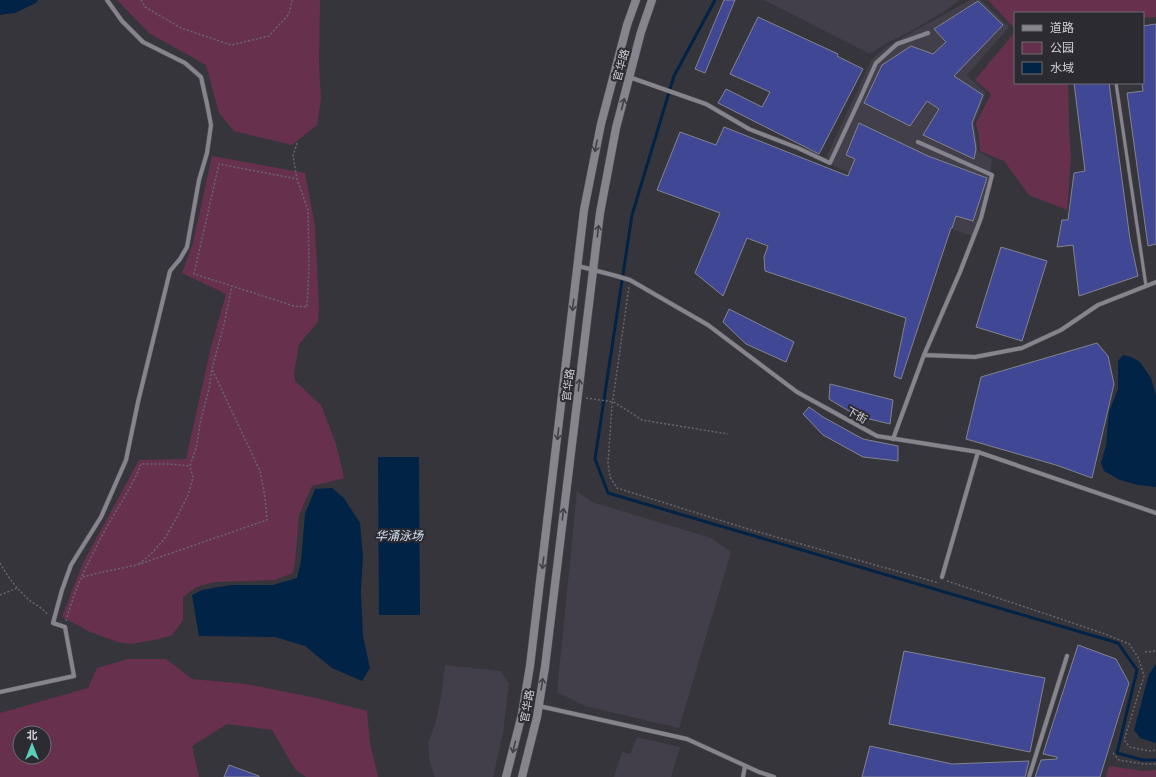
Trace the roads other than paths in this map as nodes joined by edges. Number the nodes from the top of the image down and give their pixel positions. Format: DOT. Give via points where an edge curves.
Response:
graph roads {
  1 [pos="107,0"];
  2 [pos="636,0"];
  3 [pos="652,0"];
  4 [pos="928,33"];
  5 [pos="629,77"];
  6 [pos="1116,84"];
  7 [pos="918,142"];
  8 [pos="578,266"];
  9 [pos="593,270"];
  10 [pos="1156,282"];
  11 [pos="1146,286"];
  12 [pos="924,355"];
  13 [pos="893,439"];
  14 [pos="978,452"];
  15 [pos="1156,514"];
  16 [pos="942,577"];
  17 [pos="1067,656"];
  18 [pos="0,692"];
  19 [pos="538,706"];
  20 [pos="745,766"];
  21 [pos="506,777"];
  22 [pos="522,777"];
  23 [pos="743,777"];
  24 [pos="774,777"];
  25 [pos="1029,777"];
  1 -- 18 [label="street" via="142,42 185,63 201,77 211,125 207,153 199,180 187,247 170,271 126,460 101,516 71,565 53,623 65,627 74,676"];
  2 -- 8 [label="main road, 官华路, one-way" via="600,124 584,210"];
  3 -- 5 [label="main road, 官华路"];
  4 -- 5 [label="street" via="897,44 876,63 830,163 749,128 706,104"];
  9 -- 5 [label="main road, 官华路, one-way" via="600,213 616,128"];
  6 -- 11 [label="lane"];
  7 -- 12 [label="street" via="992,174 978,225"];
  8 -- 9 [label="street, 下街"];
  8 -- 21 [label="main road, 官华路, one-way" via="530,666 522,714"];
  9 -- 13 [label="street, 下街" via="630,280 708,325 797,392 877,436"];
  19 -- 9 [label="main road, 官华路, one-way" via="546,659"];
  10 -- 11 [label="street"];
  11 -- 12 [label="street" via="1098,305 1061,330 1022,348 975,357"];
  12 -- 13 [label="street"];
  13 -- 14 [label="street, 下街"];
  14 -- 15 [label="street, 下街"];
  14 -- 16 [label="street"];
  17 -- 25 [label="street"];
  19 -- 20 [label="street" via="687,740"];
  19 -- 22 [label="main road, 官华路"];
  20 -- 23 [label="street"];
  20 -- 24 [label="street"];
}
